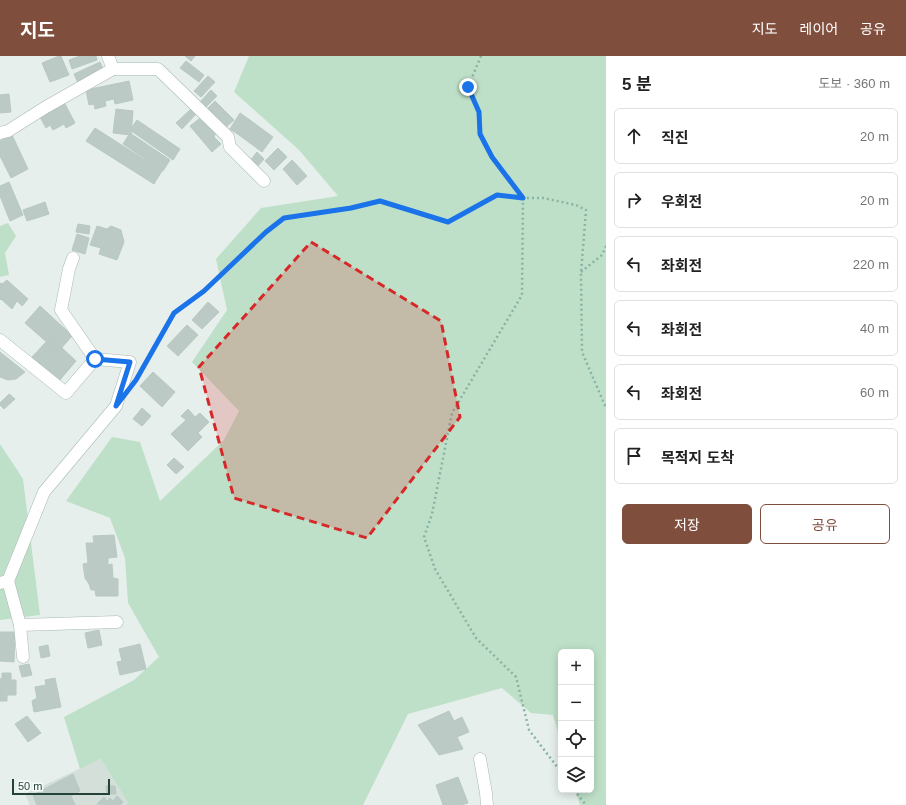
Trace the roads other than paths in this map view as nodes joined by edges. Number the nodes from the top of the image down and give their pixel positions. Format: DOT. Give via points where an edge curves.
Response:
graph roads {
  1 [pos="108,56"];
  2 [pos="113,69"];
  3 [pos="0,133"];
  4 [pos="264,181"];
  5 [pos="73,258"];
  6 [pos="0,340"];
  7 [pos="95,359"];
  8 [pos="4,582"];
  9 [pos="117,622"];
  10 [pos="20,625"];
  11 [pos="24,657"];
  12 [pos="480,759"];
  13 [pos="487,805"];
  1 -- 2 [label="street"];
  2 -- 3 [label="street" via="8,131"];
  2 -- 4 [label="street" via="158,69 228,137 230,147"];
  5 -- 7 [label="street" via="61,310"];
  6 -- 7 [label="street" via="66,393"];
  7 -- 8 [label="street" via="130,362 116,406 44,492"];
  8 -- 10 [label="street"];
  9 -- 10 [label="street"];
  10 -- 11 [label="street"];
  12 -- 13 [label="street"];
}
